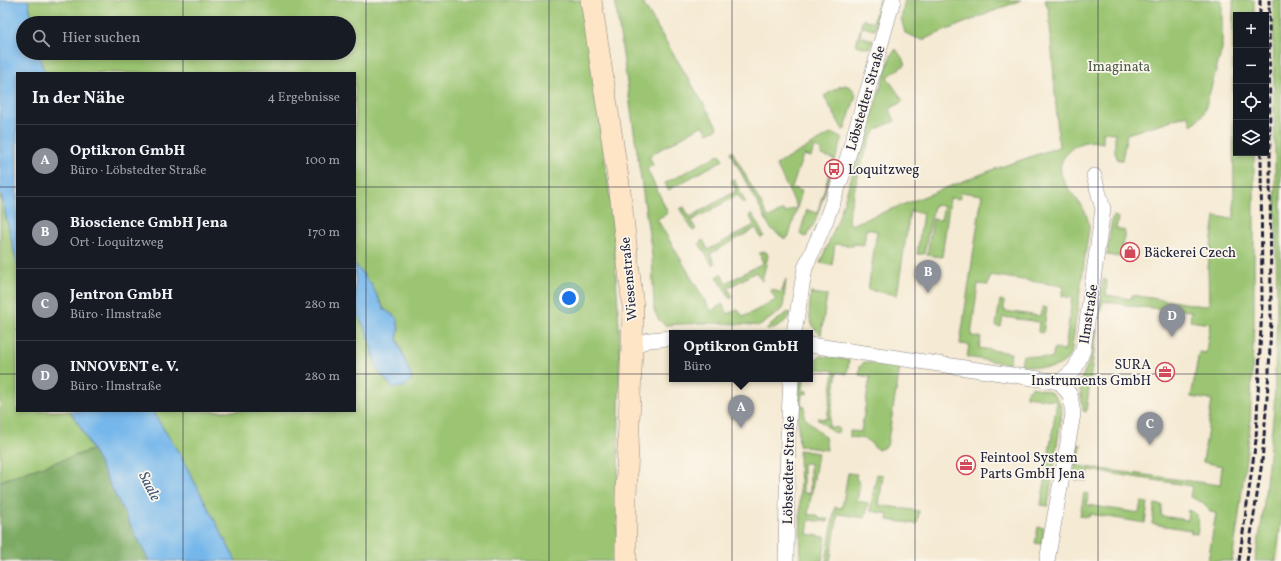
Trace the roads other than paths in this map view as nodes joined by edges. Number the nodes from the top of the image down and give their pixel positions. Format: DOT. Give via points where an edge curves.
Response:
graph roads {
  1 [pos="591,0"];
  2 [pos="893,0"];
  3 [pos="1094,176"];
  4 [pos="795,330"];
  5 [pos="669,338"];
  6 [pos="813,345"];
  7 [pos="632,346"];
  8 [pos="791,382"];
  9 [pos="1060,382"];
  10 [pos="626,561"];
  11 [pos="786,561"];
  12 [pos="1047,561"];
  1 -- 7 [label="street, Wiesenstraße" via="620,190 633,307"];
  2 -- 4 [label="street, Löbstedter Straße" via="842,176 805,268"];
  3 -- 9 [label="street, Ilmstraße" via="1103,209 1083,350 1075,369"];
  5 -- 7 [label="street" via="649,340"];
  6 -- 9 [label="street"];
  7 -- 10 [label="street, Wiesenstraße" via="626,489"];
  8 -- 11 [label="street, Löbstedter Straße"];
  9 -- 12 [label="street" via="1070,395 1073,414"];
}
